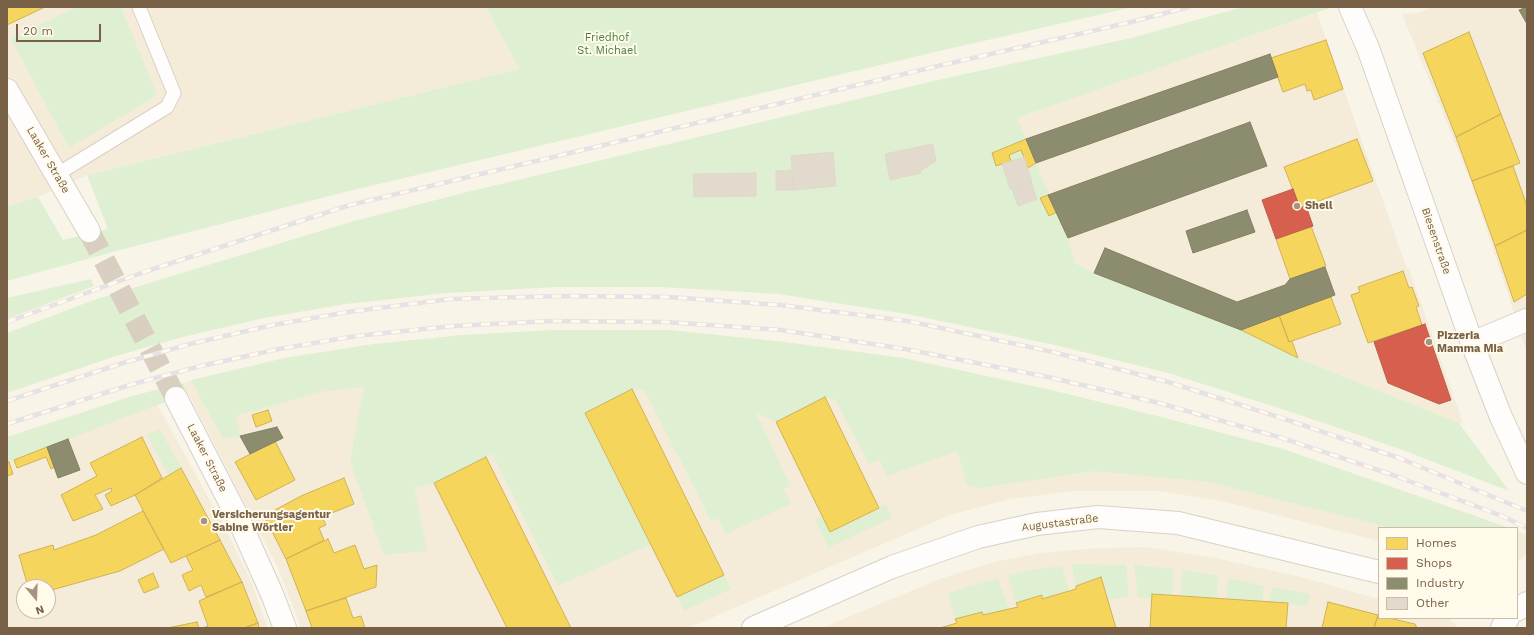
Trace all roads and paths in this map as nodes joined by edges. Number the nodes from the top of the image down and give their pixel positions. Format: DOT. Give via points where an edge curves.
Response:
graph roads {
  1 [pos="140,7"];
  2 [pos="1350,7"];
  3 [pos="7,90"];
  4 [pos="56,175"];
  5 [pos="89,231"];
  6 [pos="1527,320"];
  7 [pos="1472,343"];
  8 [pos="176,398"];
  9 [pos="1527,473"];
  10 [pos="1378,572"];
  11 [pos="1527,603"];
  12 [pos="1518,609"];
  13 [pos="1507,619"];
  14 [pos="285,628"];
  15 [pos="753,628"];
  16 [pos="1502,628"];
  1 -- 4 [label="lane" via="174,93 168,107"];
  2 -- 7 [label="street, Biesenstraße" via="1368,48"];
  3 -- 4 [label="street, Laaker Straße"];
  4 -- 5 [label="street, Laaker Straße"];
  6 -- 7 [label="street"];
  7 -- 9 [label="street, Biesenstraße" via="1501,417"];
  8 -- 14 [label="street, Laaker Straße" via="237,516"];
  10 -- 15 [label="street, Augustastraße" via="1178,523 1098,517 1037,524 978,536 892,567"];
  11 -- 12 [label="street"];
  13 -- 16 [label="street"];
}
